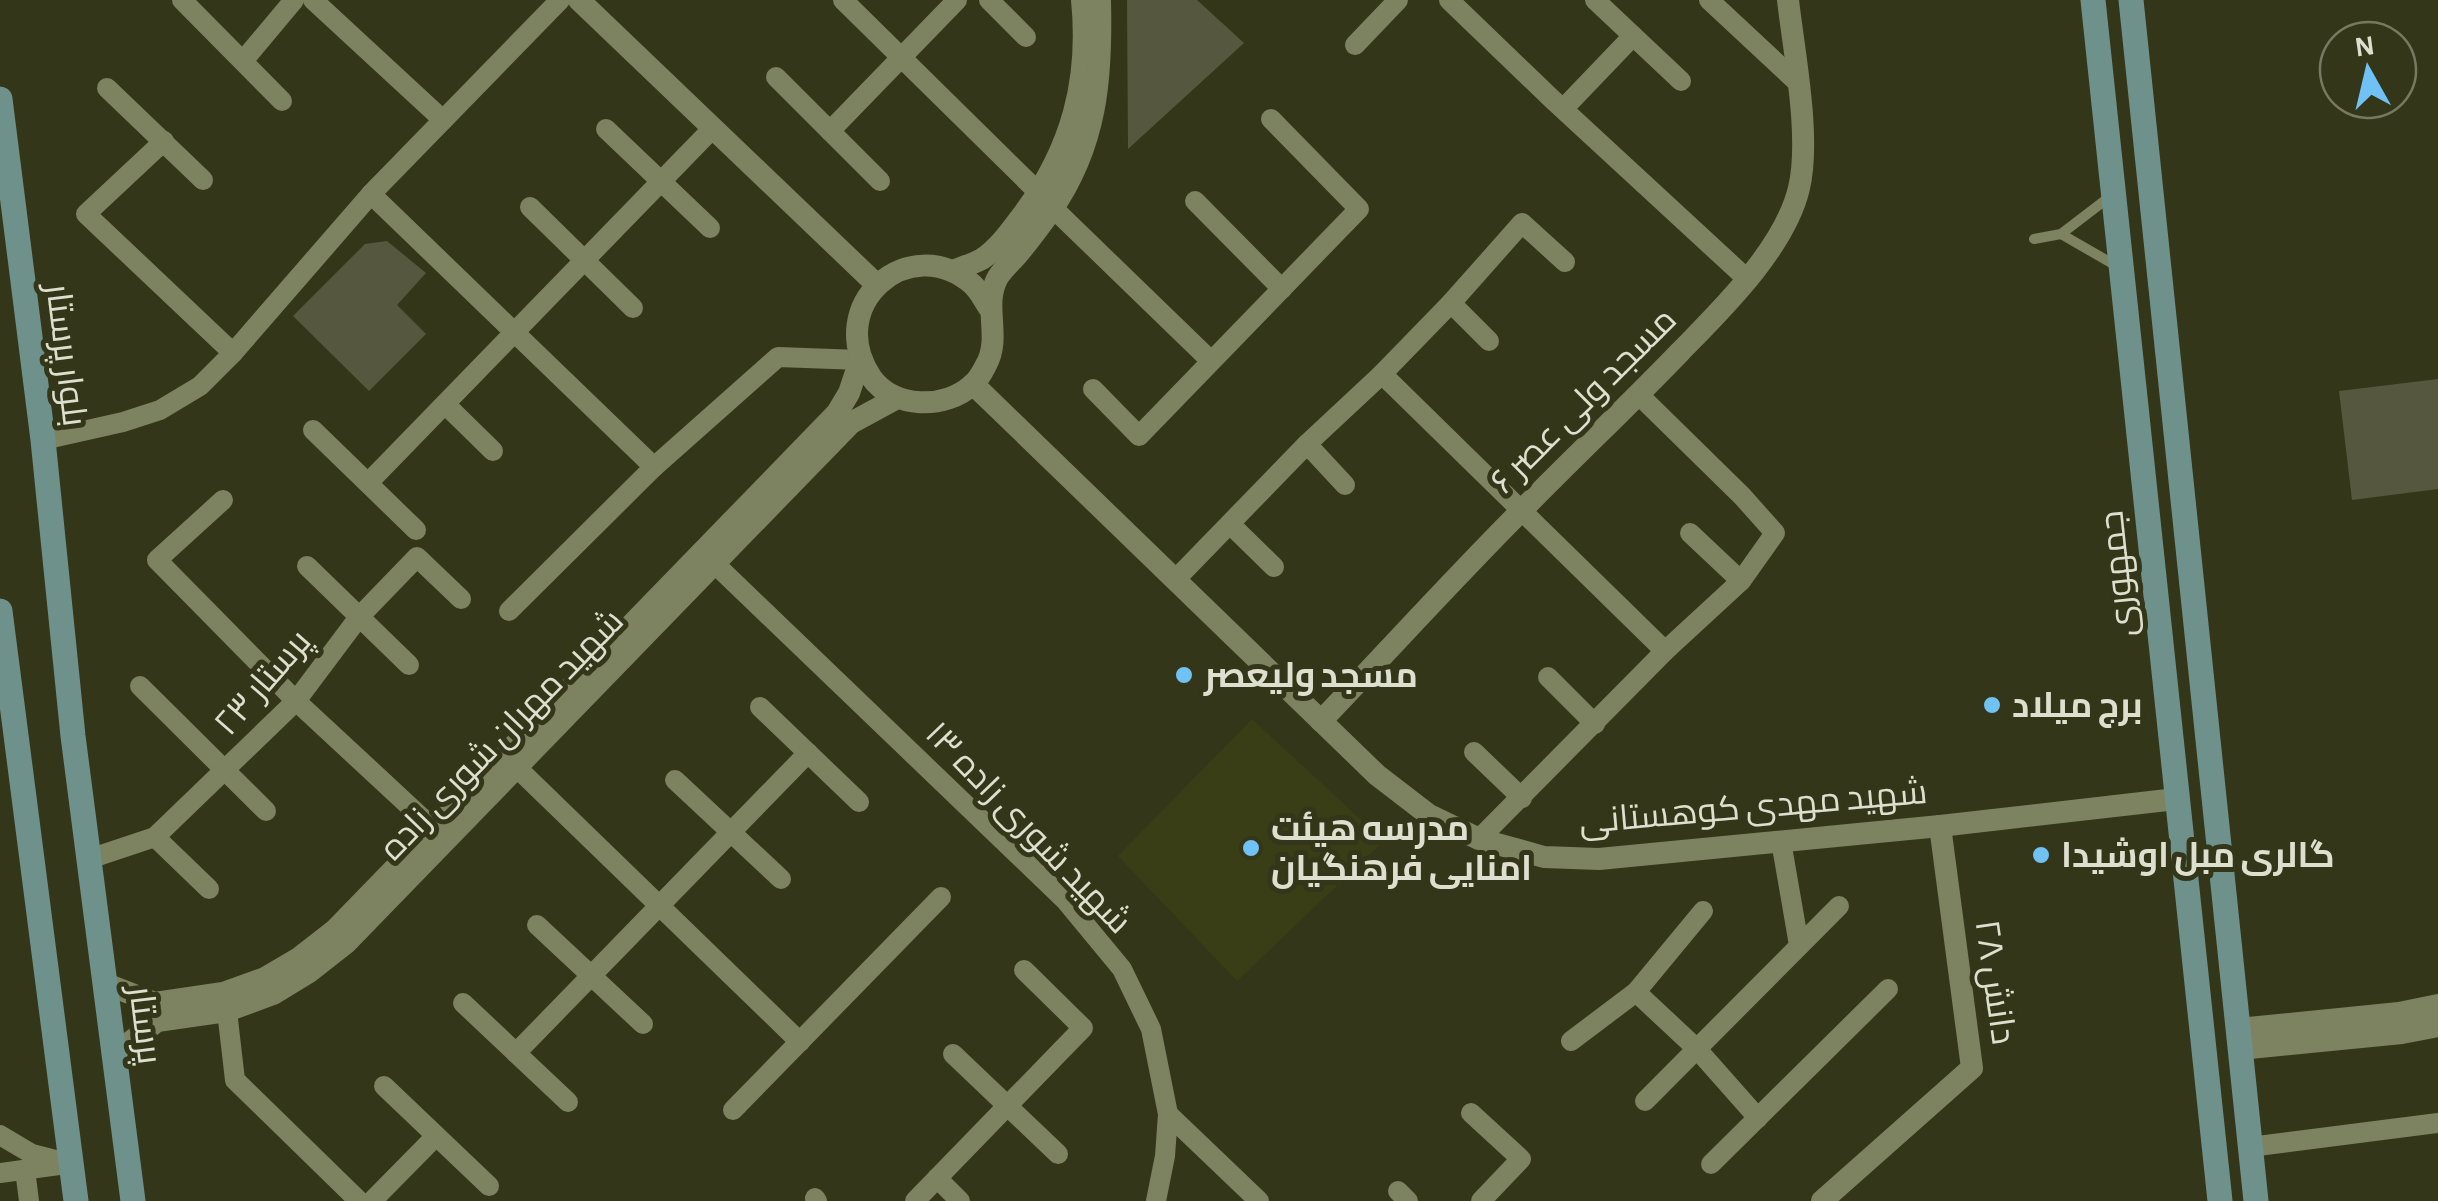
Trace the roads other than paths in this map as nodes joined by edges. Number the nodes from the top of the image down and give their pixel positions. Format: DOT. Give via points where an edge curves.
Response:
graph roads {
  1 [pos="182,0"];
  2 [pos="294,0"];
  3 [pos="313,0"];
  4 [pos="560,0"];
  5 [pos="580,0"];
  6 [pos="843,0"];
  7 [pos="957,0"];
  8 [pos="989,0"];
  9 [pos="1065,0"];
  10 [pos="1100,0"];
  11 [pos="1398,0"];
  12 [pos="1449,0"];
  13 [pos="1595,0"];
  14 [pos="1709,0"];
  15 [pos="1788,0"];
  16 [pos="2093,0"];
  17 [pos="2131,0"];
  18 [pos="1083,10"];
  19 [pos="1633,36"];
  20 [pos="1026,37"];
  21 [pos="1355,45"];
  22 [pos="901,57"];
  23 [pos="243,60"];
  24 [pos="776,77"];
  25 [pos="1681,81"];
  26 [pos="1797,82"];
  27 [pos="107,88"];
  28 [pos="0,99"];
  29 [pos="282,101"];
  30 [pos="1564,108"];
  31 [pos="1271,119"];
  32 [pos="443,120"];
  33 [pos="713,128"];
  34 [pos="606,129"];
  35 [pos="830,131"];
  36 [pos="164,141"];
  37 [pos="202,180"];
  38 [pos="660,181"];
  39 [pos="880,181"];
  40 [pos="372,194"];
  41 [pos="2113,194"];
  42 [pos="1046,200"];
  43 [pos="1195,200"];
  44 [pos="530,208"];
  45 [pos="710,228"];
  46 [pos="2061,234"];
  47 [pos="2034,239"];
  48 [pos="584,260"];
  49 [pos="1565,262"];
  50 [pos="2121,268"];
  51 [pos="953,271"];
  52 [pos="1747,279"];
  53 [pos="877,284"];
  54 [pos="1282,289"];
  55 [pos="1450,303"];
  56 [pos="633,308"];
  57 [pos="990,309"];
  58 [pos="514,332"];
  59 [pos="1490,341"];
  60 [pos="234,354"];
  61 [pos="860,360"];
  62 [pos="1210,361"];
  63 [pos="1382,374"];
  64 [pos="973,384"];
  65 [pos="1093,389"];
  66 [pos="1639,395"];
  67 [pos="898,398"];
  68 [pos="445,404"];
  69 [pos="313,430"];
  70 [pos="43,440"];
  71 [pos="1307,444"];
  72 [pos="493,451"];
  73 [pos="654,467"];
  74 [pos="368,483"];
  75 [pos="1345,485"];
  76 [pos="223,500"];
  77 [pos="1522,510"];
  78 [pos="1230,524"];
  79 [pos="416,530"];
  80 [pos="1690,534"];
  81 [pos="708,558"];
  82 [pos="306,566"];
  83 [pos="1274,567"];
  84 [pos="1175,580"];
  85 [pos="1741,581"];
  86 [pos="461,599"];
  87 [pos="0,611"];
  88 [pos="509,612"];
  89 [pos="359,617"];
  90 [pos="1665,651"];
  91 [pos="408,665"];
  92 [pos="1548,677"];
  93 [pos="140,686"];
  94 [pos="296,701"];
  95 [pos="760,707"];
  96 [pos="1321,721"];
  97 [pos="1595,724"];
  98 [pos="1474,752"];
  99 [pos="808,753"];
  100 [pos="511,762"];
  101 [pos="227,770"];
  102 [pos="676,780"];
  103 [pos="2214,795"];
  104 [pos="1522,798"];
  105 [pos="2176,799"];
  106 [pos="859,802"];
  107 [pos="266,811"];
  108 [pos="1940,826"];
  109 [pos="434,828"];
  110 [pos="731,832"];
  111 [pos="156,837"];
  112 [pos="1479,839"];
  113 [pos="1781,842"];
  114 [pos="89,858"];
  115 [pos="781,879"];
  116 [pos="209,890"];
  117 [pos="941,897"];
  118 [pos="659,906"];
  119 [pos="1839,906"];
  120 [pos="1704,912"];
  121 [pos="537,925"];
  122 [pos="1799,945"];
  123 [pos="1024,970"];
  124 [pos="591,976"];
  125 [pos="106,984"];
  126 [pos="1888,989"];
  127 [pos="1636,992"];
  128 [pos="463,1003"];
  129 [pos="2438,1004"];
  130 [pos="228,1010"];
  131 [pos="643,1024"];
  132 [pos="2438,1026"];
  133 [pos="2239,1039"];
  134 [pos="800,1042"];
  135 [pos="1571,1042"];
  136 [pos="1697,1049"];
  137 [pos="516,1053"];
  138 [pos="115,1054"];
  139 [pos="953,1054"];
  140 [pos="384,1086"];
  141 [pos="1646,1100"];
  142 [pos="568,1102"];
  143 [pos="1007,1105"];
  144 [pos="734,1110"];
  145 [pos="1471,1112"];
  146 [pos="1168,1114"];
  147 [pos="1758,1118"];
  148 [pos="2438,1123"];
  149 [pos="0,1136"];
  150 [pos="436,1136"];
  151 [pos="2250,1147"];
  152 [pos="1058,1154"];
  153 [pos="71,1164"];
  154 [pos="1711,1164"];
  155 [pos="25,1170"];
  156 [pos="0,1173"];
  157 [pos="937,1178"];
  158 [pos="489,1186"];
  159 [pos="2219,1200"];
  160 [pos="29,1201"];
  161 [pos="76,1201"];
  162 [pos="133,1201"];
  163 [pos="359,1201"];
  164 [pos="372,1201"];
  165 [pos="915,1201"];
  166 [pos="960,1201"];
  167 [pos="1156,1201"];
  168 [pos="1259,1201"];
  169 [pos="1481,1201"];
  170 [pos="1822,1201"];
  171 [pos="2256,1201"];
  1 -- 23 [label="street"];
  2 -- 23 [label="street"];
  3 -- 32 [label="street"];
  4 -- 32 [label="street"];
  5 -- 33 [label="street"];
  6 -- 22 [label="street"];
  7 -- 22 [label="street"];
  8 -- 20 [label="street"];
  9 -- 18 [label="street"];
  10 -- 42 [label="street" via="1096,106 1080,159"];
  11 -- 21 [label="street"];
  12 -- 30 [label="street"];
  13 -- 19 [label="street"];
  14 -- 26 [label="street"];
  15 -- 26 [label="street, مسجد ولی عصر ۶"];
  16 -- 41 [label="main road, جمهوری"];
  17 -- 103 [label="main road, جمهوری"];
  18 -- 42 [label="street" via="1078,101"];
  19 -- 25 [label="street"];
  19 -- 30 [label="street"];
  22 -- 35 [label="street"];
  22 -- 42 [label="street"];
  23 -- 29 [label="street"];
  24 -- 35 [label="street"];
  26 -- 52 [label="street, مسجد ولی عصر ۶" via="1799,190 1779,237"];
  27 -- 36 [label="street"];
  28 -- 70 [label="main road, بلوار پرستار"];
  30 -- 52 [label="street"];
  31 -- 54 [label="street" via="1360,209"];
  32 -- 40 [label="street"];
  33 -- 38 [label="street"];
  33 -- 53 [label="street"];
  34 -- 38 [label="street"];
  35 -- 39 [label="street"];
  36 -- 37 [label="street"];
  36 -- 60 [label="street" via="86,214"];
  38 -- 45 [label="street"];
  38 -- 48 [label="street"];
  40 -- 58 [label="street"];
  40 -- 60 [label="street"];
  41 -- 46 [label="lane"];
  41 -- 50 [label="main road, جمهوری"];
  42 -- 51 [label="street" via="982,258"];
  42 -- 57 [label="street" via="997,278"];
  42 -- 62 [label="street"];
  43 -- 54 [label="street"];
  44 -- 48 [label="street"];
  46 -- 47 [label="lane"];
  46 -- 50 [label="lane"];
  48 -- 56 [label="street"];
  48 -- 58 [label="street"];
  49 -- 55 [label="street" via="1522,222"];
  50 -- 105 [label="main road, جمهوری"];
  51 -- 53 [label="street" via="926,265"];
  51 -- 57 [label="street" via="975,286"];
  52 -- 66 [label="street, مسجد ولی عصر ۶"];
  53 -- 61 [label="street" via="856,333"];
  54 -- 62 [label="street"];
  55 -- 59 [label="street"];
  55 -- 63 [label="street"];
  57 -- 64 [label="street" via="995,335 989,362"];
  58 -- 68 [label="street"];
  58 -- 73 [label="street"];
  60 -- 70 [label="street" via="160,410"];
  61 -- 67 [label="street"];
  61 -- 73 [label="street" via="778,358"];
  61 -- 81 [label="street, شهید مهران شوری زاده" via="837,413"];
  62 -- 65 [label="street" via="1139,436"];
  63 -- 71 [label="street"];
  63 -- 77 [label="street"];
  64 -- 67 [label="street" via="937,401"];
  64 -- 84 [label="street, شهید مهدی کوهستانی"];
  66 -- 77 [label="street, مسجد ولی عصر ۶"];
  66 -- 85 [label="street" via="1775,533"];
  67 -- 81 [label="street, شهید مهران شوری زاده" via="852,424"];
  68 -- 72 [label="street"];
  68 -- 74 [label="street"];
  69 -- 74 [label="street"];
  70 -- 114 [label="main road, بلوار پرستار"];
  71 -- 75 [label="street"];
  71 -- 78 [label="street"];
  73 -- 88 [label="street"];
  74 -- 79 [label="street"];
  76 -- 94 [label="street" via="157,560"];
  77 -- 90 [label="street"];
  77 -- 96 [label="street, مسجد ولی عصر ۶"];
  78 -- 83 [label="street"];
  78 -- 84 [label="street"];
  80 -- 85 [label="street"];
  81 -- 100 [label="street, شهید مهران شوری زاده"];
  81 -- 146 [label="street, شهید شوری زاده ۱۳" via="1065,900 1122,969 1151,1029"];
  82 -- 89 [label="street"];
  84 -- 96 [label="street, شهید مهدی کوهستانی"];
  85 -- 90 [label="street"];
  86 -- 89 [label="street, پرستار ۲۳" via="417,557"];
  87 -- 153 [label="main road"];
  89 -- 91 [label="street"];
  89 -- 94 [label="street, پرستار ۲۳"];
  90 -- 97 [label="street"];
  92 -- 97 [label="street"];
  93 -- 101 [label="street"];
  94 -- 101 [label="street, پرستار ۲۳"];
  94 -- 109 [label="street"];
  95 -- 99 [label="street"];
  96 -- 112 [label="street, شهید مهدی کوهستانی" via="1429,815"];
  97 -- 104 [label="street"];
  98 -- 104 [label="street"];
  99 -- 106 [label="street"];
  99 -- 110 [label="street"];
  100 -- 109 [label="street, شهید مهران شوری زاده"];
  100 -- 118 [label="street"];
  100 -- 130 [label="street, شهید مهران شوری زاده" via="346,943 273,994"];
  101 -- 107 [label="street"];
  101 -- 111 [label="street, پرستار ۲۳"];
  102 -- 110 [label="street"];
  103 -- 105 [label="main road"];
  103 -- 133 [label="main road, جمهوری"];
  104 -- 112 [label="street"];
  105 -- 108 [label="street, شهید مهدی کوهستانی"];
  105 -- 159 [label="main road, جمهوری"];
  108 -- 113 [label="street, شهید مهدی کوهستانی"];
  108 -- 170 [label="street, دانش ۲۸" via="1972,1068"];
  109 -- 125 [label="street, شهید مهران شوری زاده" via="334,930 266,978 223,994 155,1003"];
  110 -- 115 [label="street"];
  110 -- 118 [label="street"];
  111 -- 114 [label="street, پرستار ۲۳"];
  111 -- 116 [label="street"];
  112 -- 113 [label="street, شهید مهدی کوهستانی" via="1544,856 1598,859"];
  113 -- 122 [label="street"];
  114 -- 125 [label="main road, پرستار"];
  117 -- 134 [label="street"];
  118 -- 124 [label="street"];
  118 -- 134 [label="street"];
  119 -- 122 [label="street"];
  120 -- 127 [label="street"];
  121 -- 124 [label="street"];
  122 -- 136 [label="street"];
  123 -- 143 [label="street" via="1083,1028"];
  124 -- 131 [label="street"];
  124 -- 137 [label="street"];
  125 -- 138 [label="main road, پرستار"];
  126 -- 147 [label="street"];
  127 -- 135 [label="street"];
  127 -- 136 [label="street"];
  128 -- 137 [label="street"];
  129 -- 133 [label="street"];
  130 -- 138 [label="street, شهید مهران شوری زاده" via="157,1021"];
  130 -- 163 [label="street" via="235,1080"];
  132 -- 133 [label="street"];
  133 -- 151 [label="main road, جمهوری"];
  134 -- 144 [label="street"];
  136 -- 141 [label="street"];
  136 -- 147 [label="street"];
  137 -- 142 [label="street"];
  138 -- 162 [label="main road, پرستار"];
  139 -- 143 [label="street"];
  140 -- 150 [label="street"];
  143 -- 152 [label="street"];
  143 -- 157 [label="street"];
  145 -- 169 [label="street" via="1521,1160"];
  146 -- 167 [label="street, شهید شوری زاده ۱۳"];
  146 -- 168 [label="street"];
  147 -- 154 [label="street"];
  148 -- 151 [label="street"];
  149 -- 153 [label="street" via="32,1154"];
  150 -- 158 [label="street"];
  150 -- 164 [label="street"];
  151 -- 171 [label="main road, جمهوری"];
  153 -- 155 [label="street"];
  153 -- 161 [label="main road"];
  155 -- 156 [label="street"];
  155 -- 160 [label="street"];
  157 -- 165 [label="street"];
  157 -- 166 [label="street"];
}
